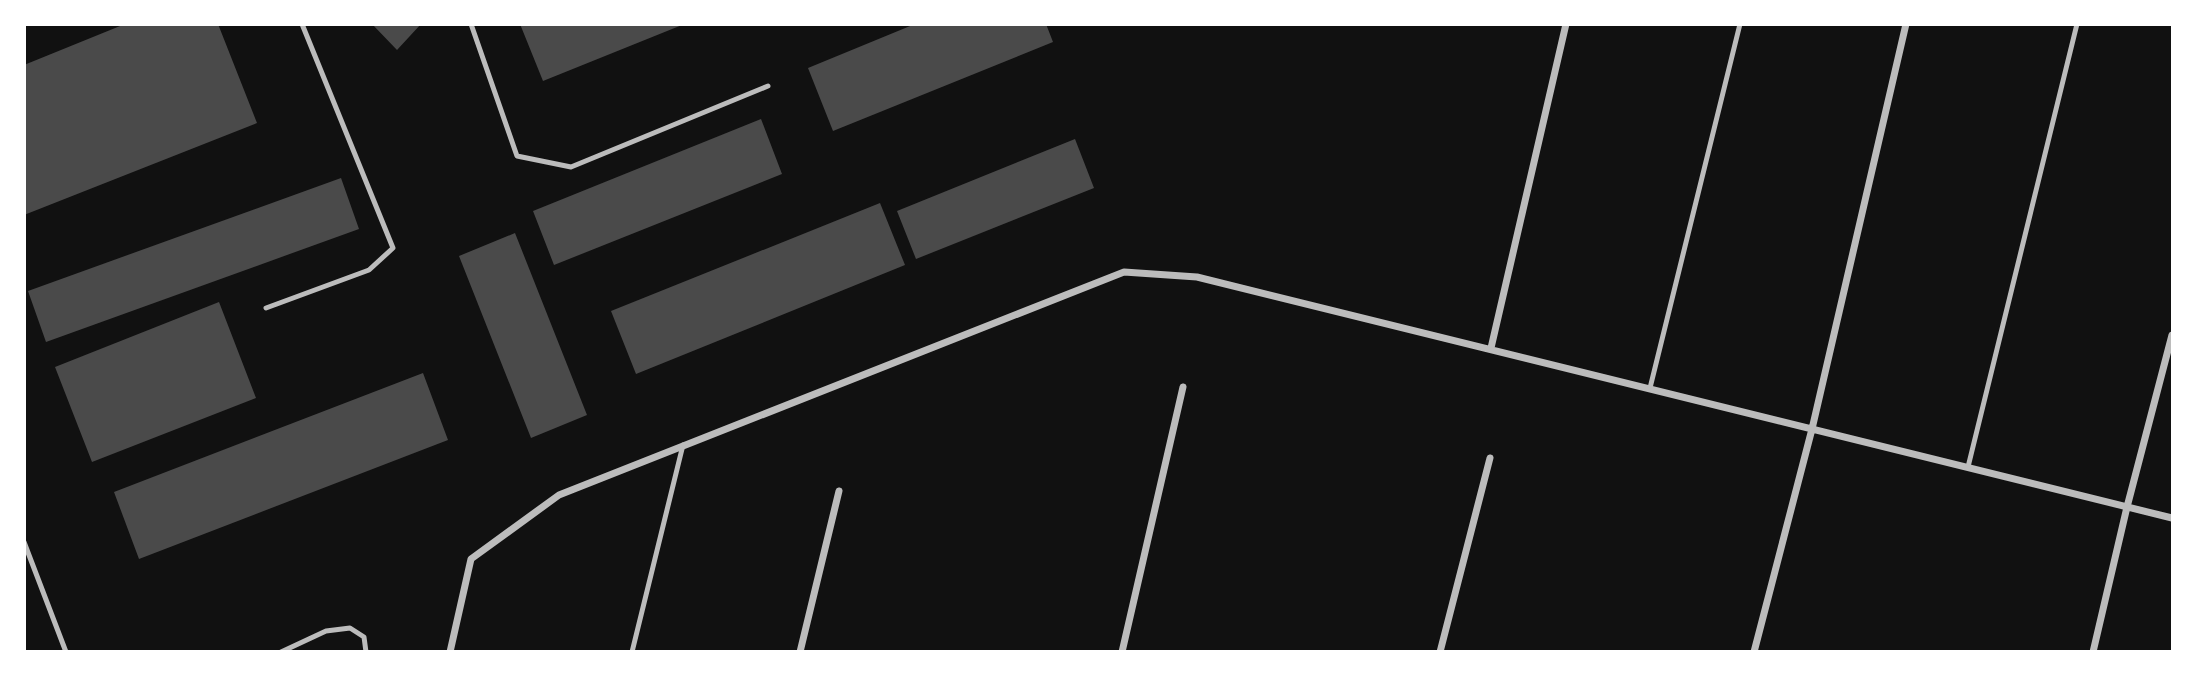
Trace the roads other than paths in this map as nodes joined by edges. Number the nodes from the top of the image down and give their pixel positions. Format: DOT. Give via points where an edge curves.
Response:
graph roads {
  1 [pos="302,24"];
  2 [pos="471,24"];
  3 [pos="1566,24"];
  4 [pos="1740,24"];
  5 [pos="1906,24"];
  6 [pos="2077,24"];
  7 [pos="768,86"];
  8 [pos="265,308"];
  9 [pos="2172,335"];
  10 [pos="1491,348"];
  11 [pos="1183,387"];
  12 [pos="1650,388"];
  13 [pos="1812,429"];
  14 [pos="683,445"];
  15 [pos="1490,458"];
  16 [pos="1968,467"];
  17 [pos="839,491"];
  18 [pos="2127,507"];
  19 [pos="2172,518"];
  20 [pos="24,542"];
  21 [pos="66,652"];
  22 [pos="281,652"];
  23 [pos="366,652"];
  24 [pos="450,652"];
  25 [pos="632,652"];
  26 [pos="800,652"];
  27 [pos="1122,652"];
  28 [pos="1440,652"];
  29 [pos="1754,652"];
  30 [pos="2093,652"];
  1 -- 8 [label="lane" via="393,248 369,270"];
  2 -- 7 [label="lane" via="517,156 531,159 571,167"];
  3 -- 10 [label="street"];
  4 -- 12 [label="lane"];
  5 -- 13 [label="street"];
  6 -- 16 [label="lane"];
  9 -- 18 [label="street"];
  10 -- 12 [label="street"];
  10 -- 14 [label="street" via="1197,277 1124,272"];
  11 -- 27 [label="street"];
  12 -- 13 [label="street"];
  13 -- 16 [label="street"];
  13 -- 29 [label="street"];
  14 -- 24 [label="street" via="559,495 471,559"];
  14 -- 25 [label="lane"];
  15 -- 28 [label="street"];
  16 -- 18 [label="street"];
  17 -- 26 [label="street"];
  18 -- 19 [label="street"];
  18 -- 30 [label="street"];
  20 -- 21 [label="lane"];
  22 -- 23 [label="lane" via="326,631 351,628 364,637"];
}
